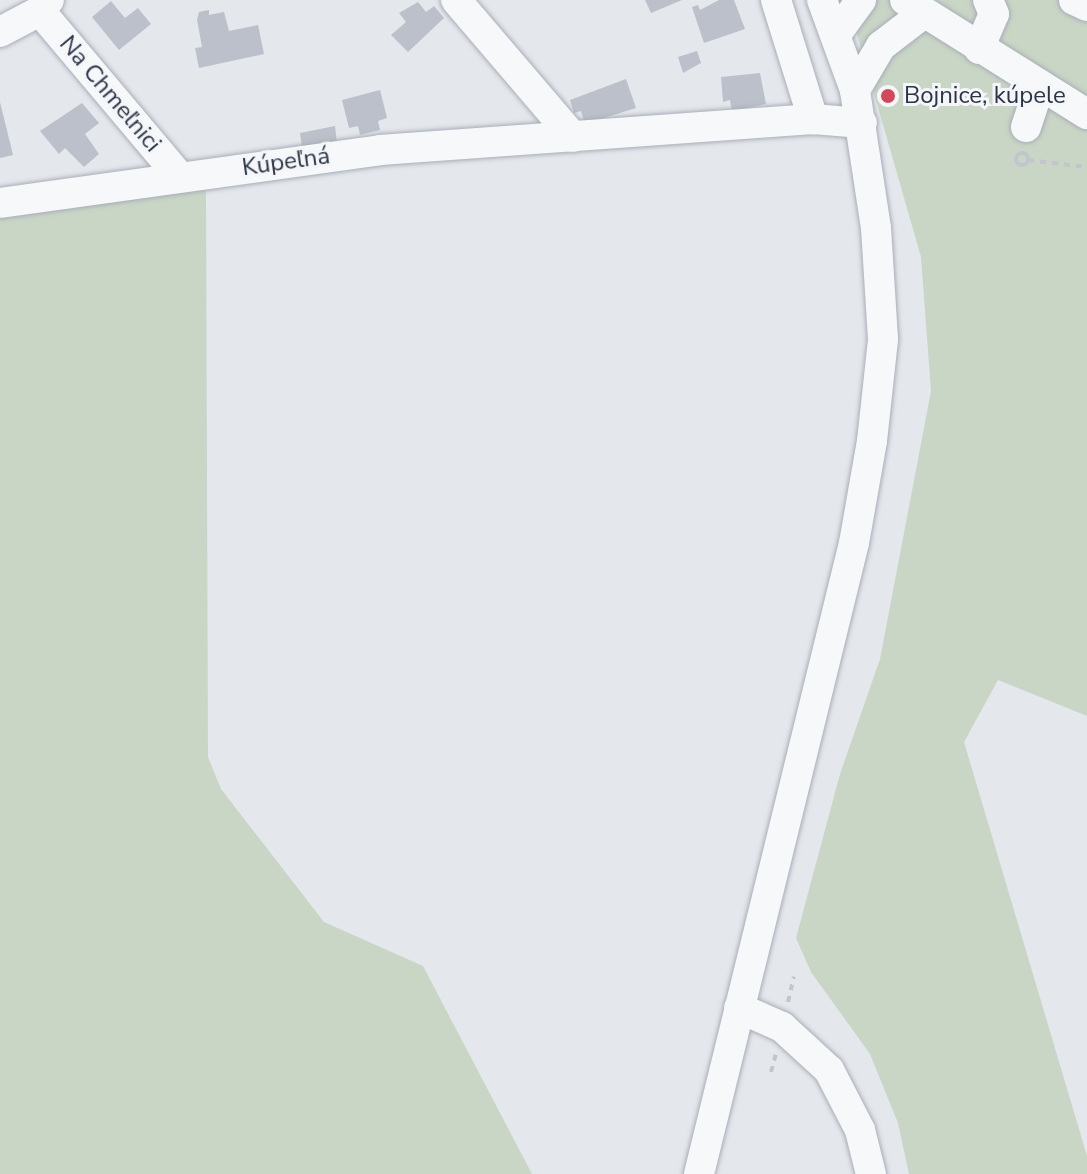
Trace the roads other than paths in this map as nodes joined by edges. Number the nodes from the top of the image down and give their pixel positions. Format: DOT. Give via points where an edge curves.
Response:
graph roads {
  1 [pos="456,0"];
  2 [pos="776,0"];
  3 [pos="822,0"];
  4 [pos="861,0"];
  5 [pos="988,0"];
  6 [pos="1074,0"];
  7 [pos="45,6"];
  8 [pos="914,6"];
  9 [pos="1087,6"];
  10 [pos="0,32"];
  11 [pos="837,33"];
  12 [pos="979,49"];
  13 [pos="855,90"];
  14 [pos="1064,102"];
  15 [pos="813,119"];
  16 [pos="862,123"];
  17 [pos="1026,127"];
  18 [pos="573,137"];
  19 [pos="180,177"];
  20 [pos="0,203"];
  21 [pos="739,1008"];
  22 [pos="699,1174"];
  23 [pos="871,1174"];
  1 -- 18 [label="street"];
  2 -- 15 [label="street"];
  3 -- 11 [label="street"];
  4 -- 11 [label="street"];
  5 -- 12 [label="street" via="994,14"];
  6 -- 9 [label="street"];
  7 -- 10 [label="street, Na Chmeľnici"];
  7 -- 19 [label="street, Na Chmeľnici"];
  8 -- 12 [label="street"];
  8 -- 13 [label="street" via="881,46"];
  11 -- 13 [label="street"];
  12 -- 14 [label="street"];
  13 -- 16 [label="street"];
  14 -- 17 [label="street"];
  15 -- 16 [label="street, Kúpeľná"];
  15 -- 18 [label="street, Kúpeľná"];
  16 -- 21 [label="street" via="883,339 872,441 854,543"];
  18 -- 19 [label="street, Kúpeľná" via="380,150"];
  19 -- 20 [label="street, Kúpeľná"];
  21 -- 22 [label="street"];
  21 -- 23 [label="street" via="782,1027 829,1070 860,1130"];
}
